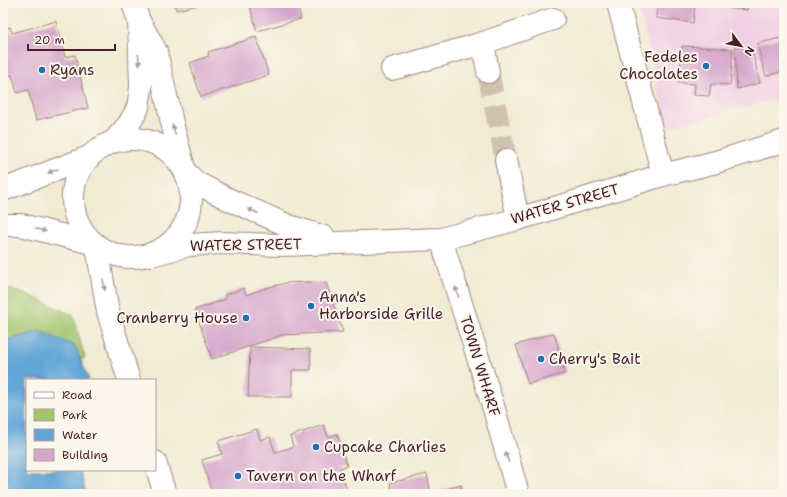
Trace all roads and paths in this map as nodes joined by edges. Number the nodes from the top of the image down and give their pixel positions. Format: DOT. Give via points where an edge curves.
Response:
graph roads {
  1 [pos="618,3"];
  2 [pos="136,12"];
  3 [pos="554,19"];
  4 [pos="483,43"];
  5 [pos="392,69"];
  6 [pos="488,72"];
  7 [pos="114,142"];
  8 [pos="783,144"];
  9 [pos="89,157"];
  10 [pos="506,160"];
  11 [pos="185,171"];
  12 [pos="663,175"];
  13 [pos="3,190"];
  14 [pos="518,219"];
  15 [pos="3,226"];
  16 [pos="441,239"];
  17 [pos="341,242"];
  18 [pos="95,245"];
  19 [pos="151,255"];
  20 [pos="130,379"];
  21 [pos="156,465"];
  22 [pos="165,494"];
  23 [pos="518,494"];
  1 -- 12 [label="main road"];
  2 -- 7 [label="main road, one-way" via="140,88 138,108"];
  11 -- 2 [label="main road, one-way" via="156,51"];
  3 -- 4 [label="main road"];
  4 -- 5 [label="main road"];
  4 -- 6 [label="main road"];
  7 -- 9 [label="main road"];
  7 -- 11 [label="main road" via="129,138 161,145 174,155"];
  8 -- 12 [label="main road, WATER STREET"];
  9 -- 13 [label="main road, one-way"];
  9 -- 18 [label="main road" via="74,185 73,201 75,216 82,231"];
  10 -- 14 [label="main road"];
  17 -- 11 [label="main road, WATER STREET, one-way" via="289,226 243,206 197,183"];
  11 -- 19 [label="main road" via="192,198 188,219 173,241"];
  12 -- 14 [label="main road, WATER STREET"];
  14 -- 16 [label="main road, WATER STREET"];
  15 -- 18 [label="main road, one-way" via="21,225"];
  16 -- 17 [label="main road, WATER STREET"];
  23 -- 16 [label="main road, TOWN WHARF, one-way"];
  17 -- 19 [label="main road, WATER STREET" via="189,245"];
  18 -- 19 [label="main road" via="120,257 141,258"];
  18 -- 20 [label="main road, one-way" via="108,312"];
  21 -- 22 [label="main road"];
}
